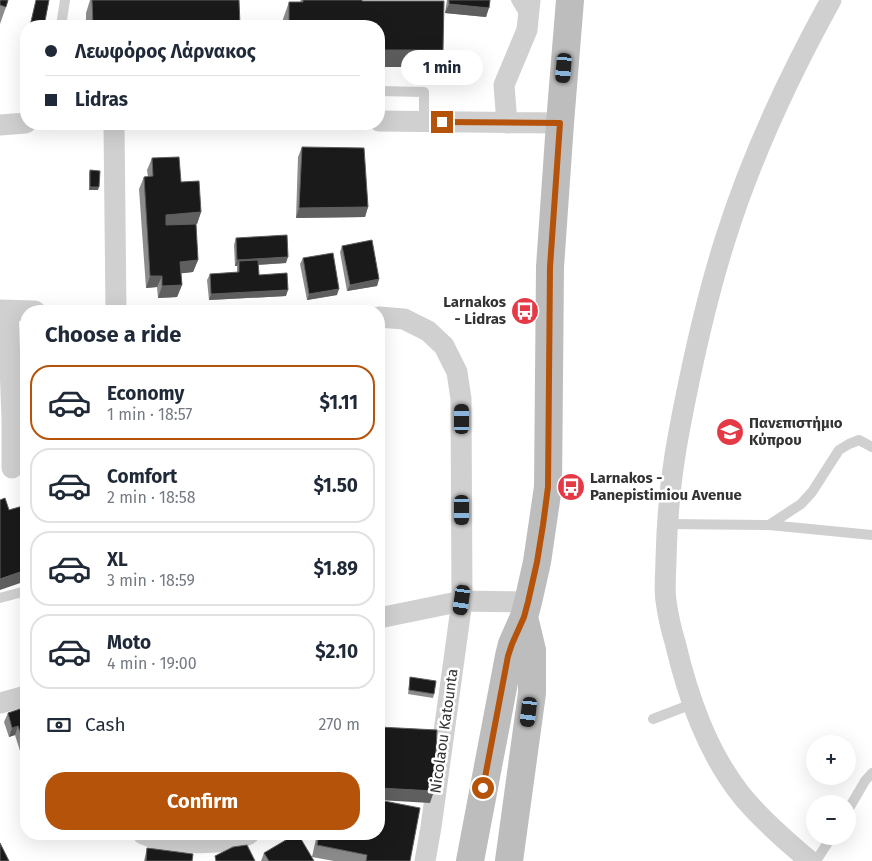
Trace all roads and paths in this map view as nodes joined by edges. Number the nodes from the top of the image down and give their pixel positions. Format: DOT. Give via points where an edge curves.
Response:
graph roads {
  1 [pos="65,0"];
  2 [pos="516,0"];
  3 [pos="570,0"];
  4 [pos="831,0"];
  5 [pos="529,10"];
  6 [pos="62,20"];
  7 [pos="385,91"];
  8 [pos="385,121"];
  9 [pos="424,122"];
  10 [pos="20,123"];
  11 [pos="507,123"];
  12 [pos="560,123"];
  13 [pos="0,125"];
  14 [pos="114,130"];
  15 [pos="116,305"];
  16 [pos="4,310"];
  17 [pos="20,311"];
  18 [pos="385,317"];
  19 [pos="872,447"];
  20 [pos="13,468"];
  21 [pos="667,524"];
  22 [pos="768,525"];
  23 [pos="872,535"];
  24 [pos="20,593"];
  25 [pos="0,598"];
  26 [pos="462,600"];
  27 [pos="526,610"];
  28 [pos="385,617"];
  29 [pos="20,698"];
  30 [pos="0,703"];
  31 [pos="692,704"];
  32 [pos="653,719"];
  33 [pos="872,773"];
  34 [pos="856,796"];
  35 [pos="160,840"];
  36 [pos="226,840"];
  37 [pos="826,845"];
  38 [pos="425,861"];
  39 [pos="470,861"];
  40 [pos="509,861"];
  41 [pos="810,861"];
  42 [pos="816,861"];
  1 -- 6 [label="lane"];
  2 -- 5 [label="lane"];
  3 -- 12 [label="main road"];
  4 -- 21 [label="street" via="778,104 725,239 683,409"];
  5 -- 11 [label="street" via="527,30 504,85"];
  7 -- 9 [label="lane" via="424,92"];
  8 -- 9 [label="street"];
  9 -- 11 [label="street"];
  10 -- 13 [label="street"];
  11 -- 12 [label="street"];
  12 -- 27 [label="main road" via="550,267 548,487"];
  14 -- 15 [label="street"];
  16 -- 17 [label="street"];
  16 -- 20 [label="street"];
  18 -- 26 [label="street, Nicolaou Katounta" via="404,319 428,332 444,346 457,372 461,399"];
  19 -- 22 [label="lane" via="859,440 839,450 801,504"];
  21 -- 22 [label="lane"];
  21 -- 31 [label="street" via="665,598"];
  22 -- 23 [label="lane"];
  24 -- 25 [label="lane"];
  26 -- 27 [label="street"];
  26 -- 28 [label="street"];
  26 -- 38 [label="street, Nicolaou Katounta"];
  27 -- 39 [label="main road" via="508,656"];
  27 -- 40 [label="main road" via="532,650 532,693"];
  29 -- 30 [label="street"];
  31 -- 32 [label="lane"];
  31 -- 41 [label="street" via="711,746 742,796"];
  33 -- 34 [label="lane"];
  35 -- 36 [label="street" via="210,843"];
  37 -- 42 [label="lane"];
}
